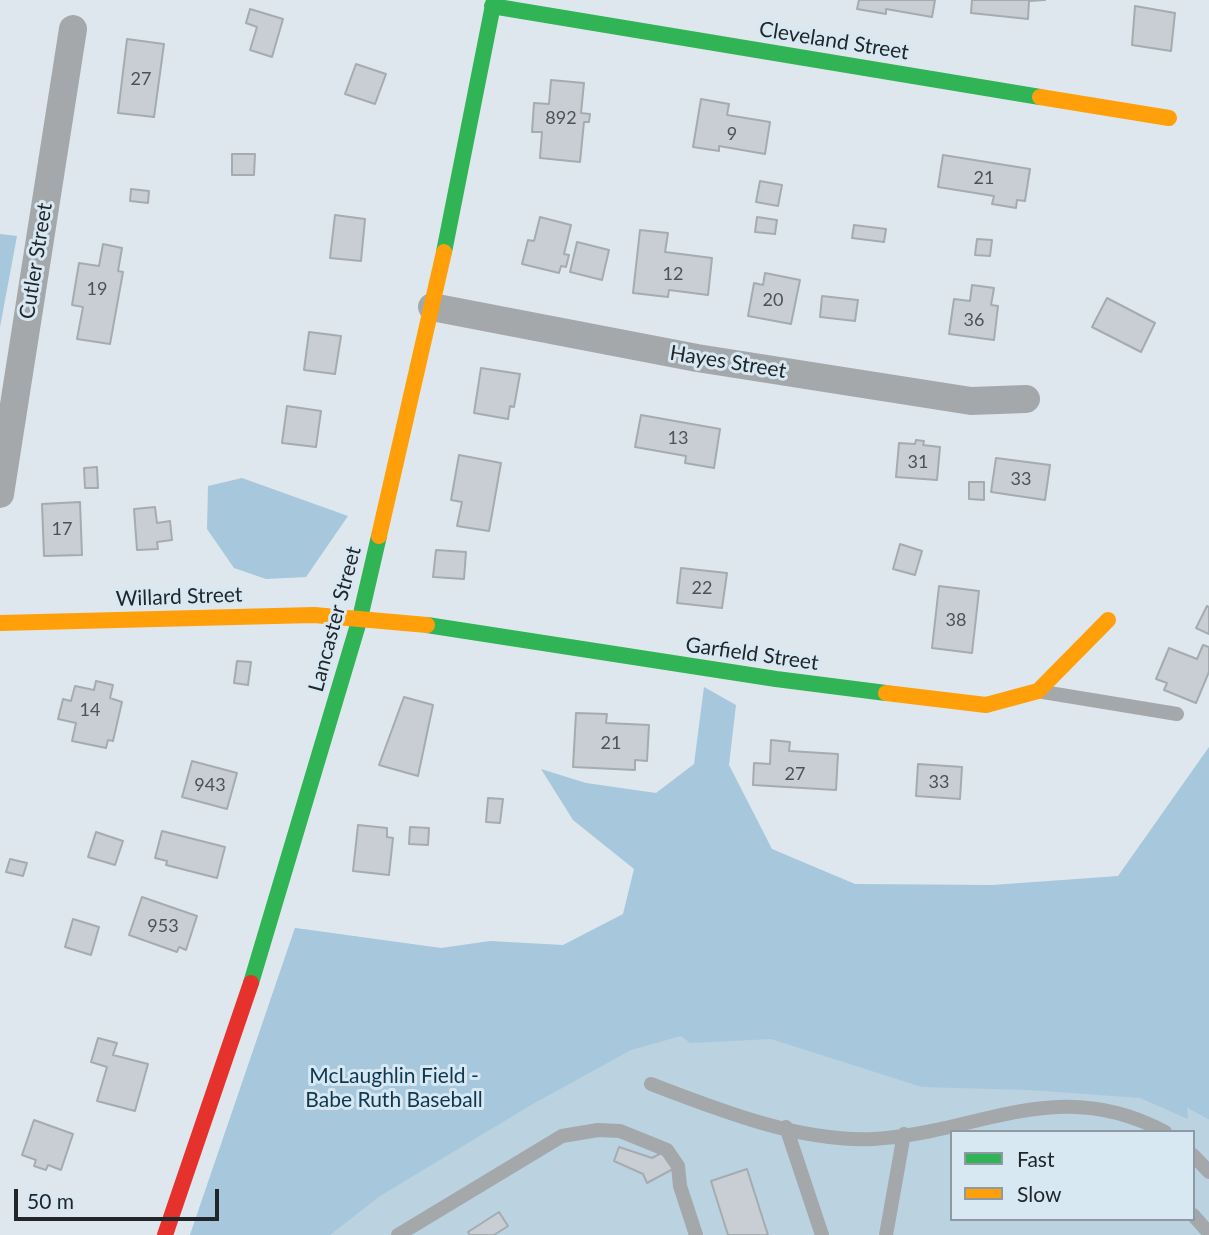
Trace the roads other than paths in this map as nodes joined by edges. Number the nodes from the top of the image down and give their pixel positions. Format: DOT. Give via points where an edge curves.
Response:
graph roads {
  1 [pos="493,3"];
  2 [pos="73,29"];
  3 [pos="1169,118"];
  4 [pos="432,307"];
  5 [pos="1026,399"];
  6 [pos="0,494"];
  7 [pos="360,618"];
  8 [pos="1108,620"];
  9 [pos="0,623"];
  10 [pos="1038,691"];
  11 [pos="1177,714"];
  12 [pos="651,1084"];
  13 [pos="786,1127"];
  14 [pos="1161,1130"];
  15 [pos="904,1134"];
  16 [pos="1195,1157"];
  17 [pos="1209,1172"];
  18 [pos="1195,1217"];
  19 [pos="1209,1233"];
  20 [pos="165,1235"];
  21 [pos="398,1235"];
  22 [pos="696,1235"];
  23 [pos="822,1235"];
  24 [pos="886,1235"];
  1 -- 3 [label="street, Cleveland Street"];
  1 -- 4 [label="street, Lancaster Street"];
  2 -- 6 [label="street, Cutler Street"];
  4 -- 5 [label="street, Hayes Street" via="697,358 971,401"];
  4 -- 7 [label="street, Lancaster Street"];
  7 -- 9 [label="street, Willard Street" via="314,615"];
  7 -- 10 [label="street, Garfield Street" via="901,696 986,705"];
  7 -- 20 [label="street, Lancaster Street" via="255,972"];
  8 -- 10 [label="street"];
  10 -- 11 [label="lane"];
  12 -- 13 [label="lane"];
  13 -- 15 [label="lane" via="837,1137 873,1139"];
  13 -- 23 [label="lane"];
  14 -- 15 [label="lane" via="1110,1110 1076,1107 1007,1112"];
  15 -- 24 [label="lane"];
  16 -- 17 [label="lane"];
  18 -- 19 [label="lane"];
  21 -- 22 [label="lane" via="562,1136 598,1130 620,1131 667,1150 678,1166"];
}
